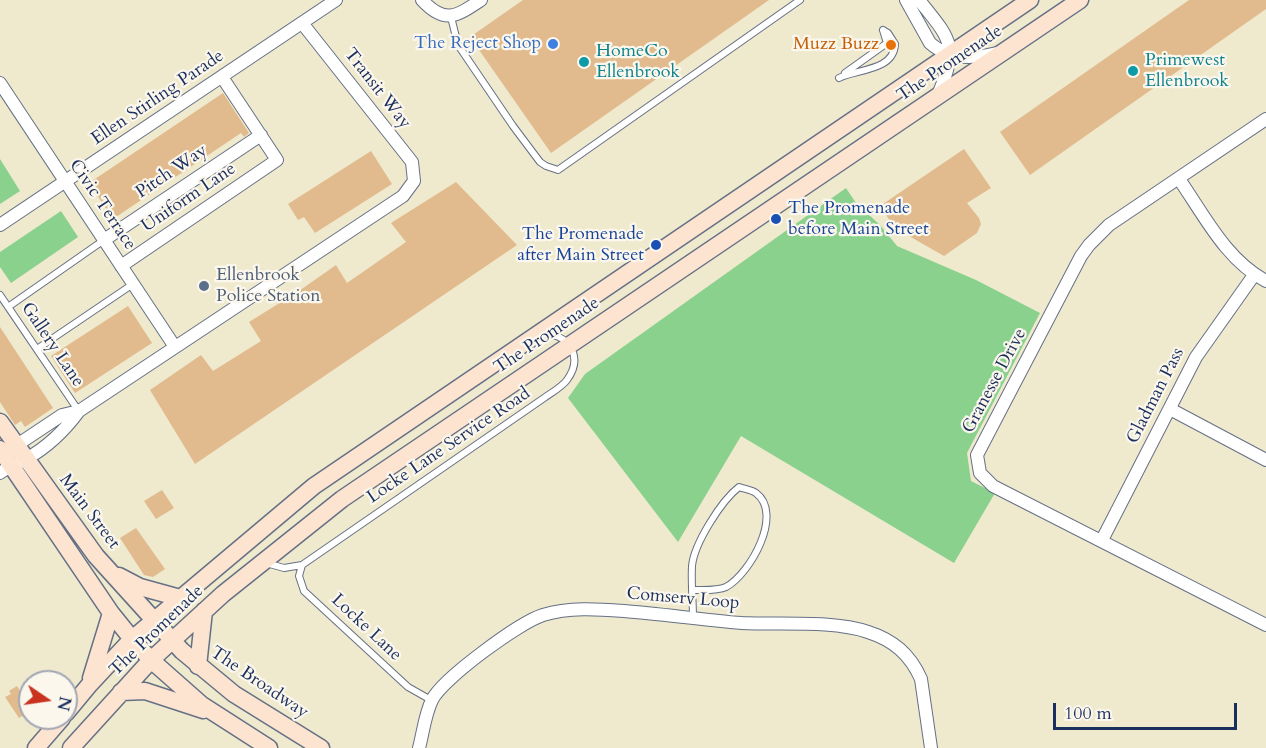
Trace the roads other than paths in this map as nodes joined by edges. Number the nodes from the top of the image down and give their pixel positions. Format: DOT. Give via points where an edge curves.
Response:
graph roads {
  1 [pos="336,0"];
  2 [pos="422,0"];
  3 [pos="481,0"];
  4 [pos="800,0"];
  5 [pos="906,0"];
  6 [pos="919,0"];
  7 [pos="1030,0"];
  8 [pos="1080,0"];
  9 [pos="451,16"];
  10 [pos="302,23"];
  11 [pos="883,30"];
  12 [pos="1004,51"];
  13 [pos="950,54"];
  14 [pos="222,76"];
  15 [pos="0,83"];
  16 [pos="938,95"];
  17 [pos="1266,120"];
  18 [pos="261,135"];
  19 [pos="1179,178"];
  20 [pos="65,182"];
  21 [pos="0,225"];
  22 [pos="104,240"];
  23 [pos="121,266"];
  24 [pos="1254,275"];
  25 [pos="1266,281"];
  26 [pos="133,284"];
  27 [pos="0,295"];
  28 [pos="8,307"];
  29 [pos="539,333"];
  30 [pos="569,344"];
  31 [pos="175,347"];
  32 [pos="37,349"];
  33 [pos="1170,410"];
  34 [pos="78,411"];
  35 [pos="0,422"];
  36 [pos="8,457"];
  37 [pos="1266,460"];
  38 [pos="1102,540"];
  39 [pos="263,562"];
  40 [pos="302,565"];
  41 [pos="108,570"];
  42 [pos="694,590"];
  43 [pos="180,598"];
  44 [pos="204,611"];
  45 [pos="111,613"];
  46 [pos="693,618"];
  47 [pos="153,621"];
  48 [pos="1266,625"];
  49 [pos="132,639"];
  50 [pos="172,641"];
  51 [pos="151,660"];
  52 [pos="198,666"];
  53 [pos="90,684"];
  54 [pos="122,692"];
  55 [pos="78,698"];
  56 [pos="431,700"];
  57 [pos="216,714"];
  58 [pos="52,730"];
  59 [pos="36,748"];
  60 [pos="71,748"];
  61 [pos="270,748"];
  62 [pos="321,748"];
  63 [pos="419,748"];
  64 [pos="931,748"];
  1 -- 10 [label="street, Ellen Stirling Parade"];
  2 -- 9 [label="street" via="434,12"];
  3 -- 9 [label="street"];
  4 -- 9 [label="lane" via="561,169 540,162 513,126 458,45"];
  5 -- 13 [label="street" via="930,43"];
  6 -- 13 [label="street" via="947,37"];
  7 -- 13 [label="main road, The Promenade"];
  8 -- 12 [label="main road, The Promenade"];
  10 -- 14 [label="street, Ellen Stirling Parade"];
  10 -- 31 [label="street, Transit Way" via="412,162 414,181 403,196"];
  11 -- 11 [label="lane" via="895,44 888,60 839,78 887,43"];
  12 -- 13 [label="street" via="967,58"];
  12 -- 16 [label="main road, The Promenade"];
  13 -- 16 [label="street"];
  13 -- 29 [label="main road, The Promenade"];
  14 -- 18 [label="street"];
  14 -- 20 [label="street, Ellen Stirling Parade"];
  15 -- 20 [label="street, Civic Terrace"];
  16 -- 30 [label="main road, The Promenade"];
  17 -- 19 [label="street, Granesse Drive"];
  18 -- 22 [label="street, Pitch Way"];
  18 -- 23 [label="street, Uniform Lane" via="277,159"];
  19 -- 24 [label="street" via="1222,243"];
  19 -- 38 [label="street, Granesse Drive" via="1109,225 1089,245 977,455 980,473 993,486"];
  20 -- 21 [label="street, Ellen Stirling Parade"];
  20 -- 22 [label="street, Civic Terrace"];
  22 -- 23 [label="street, Civic Terrace"];
  22 -- 28 [label="lane"];
  23 -- 26 [label="street, Civic Terrace"];
  24 -- 25 [label="street"];
  24 -- 33 [label="street, Gladman Pass" via="1205,343"];
  26 -- 31 [label="street, Civic Terrace"];
  26 -- 32 [label="lane"];
  27 -- 28 [label="lane, Gallery Lane"];
  28 -- 32 [label="lane, Gallery Lane"];
  29 -- 30 [label="lane" via="551,334"];
  29 -- 43 [label="main road, The Promenade" via="314,486"];
  30 -- 39 [label="main road, The Promenade" via="342,499"];
  30 -- 40 [label="lane, Locke Lane Service Road" via="574,352 574,365 567,381"];
  31 -- 34 [label="street"];
  32 -- 34 [label="lane, Gallery Lane"];
  33 -- 37 [label="street"];
  33 -- 38 [label="street, Gladman Pass"];
  34 -- 36 [label="street" via="62,415"];
  35 -- 36 [label="main road, Main Street"];
  36 -- 41 [label="main road, Main Street"];
  36 -- 45 [label="main road, Main Street"];
  38 -- 48 [label="street, Granesse Drive"];
  39 -- 40 [label="lane, Locke Lane Service Road" via="284,568"];
  39 -- 44 [label="main road, The Promenade"];
  40 -- 56 [label="lane, Locke Lane" via="299,576 304,591 408,687"];
  41 -- 43 [label="main road" via="140,587"];
  41 -- 47 [label="main road, Main Street"];
  42 -- 42 [label="lane" via="692,565 696,551 720,508 739,487 755,492 765,502 767,519 749,564 723,588"];
  42 -- 46 [label="lane"];
  43 -- 47 [label="main road, The Promenade"];
  44 -- 50 [label="main road, The Promenade"];
  44 -- 52 [label="main road"];
  45 -- 49 [label="main road, Main Street"];
  45 -- 53 [label="main road"];
  46 -- 56 [label="street, Comserv Loop" via="587,609 540,616 450,678"];
  46 -- 64 [label="street, Comserv Loop" via="841,627 891,642 905,652 921,678"];
  47 -- 49 [label="main road, The Promenade"];
  47 -- 50 [label="main road, The Broadway"];
  49 -- 51 [label="main road"];
  49 -- 53 [label="main road, The Promenade"];
  50 -- 51 [label="main road, The Promenade"];
  50 -- 52 [label="main road, The Broadway"];
  51 -- 54 [label="main road, The Promenade"];
  51 -- 57 [label="main road"];
  52 -- 62 [label="main road, The Broadway" via="234,694"];
  53 -- 55 [label="main road, The Promenade"];
  54 -- 57 [label="main road" via="145,691"];
  54 -- 60 [label="main road, The Promenade"];
  56 -- 63 [label="street, Comserv Loop"];
  57 -- 61 [label="main road"];
  58 -- 59 [label="main road"];
}
